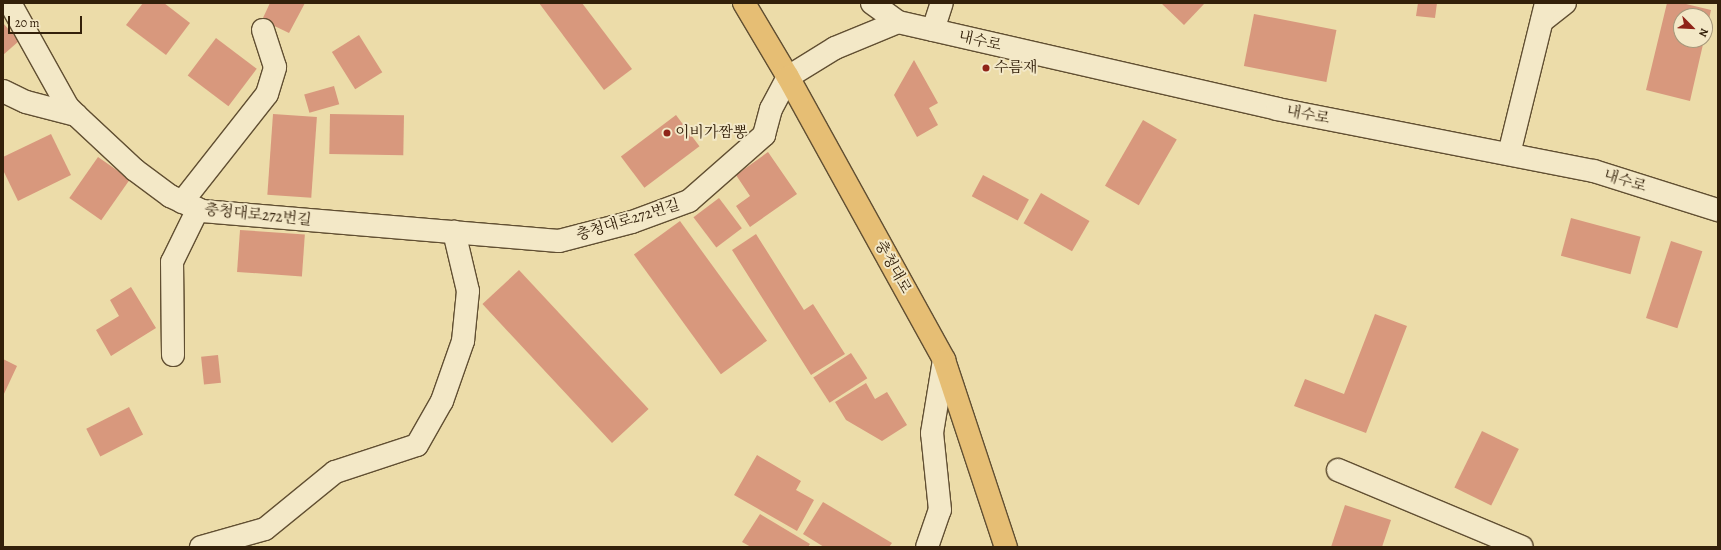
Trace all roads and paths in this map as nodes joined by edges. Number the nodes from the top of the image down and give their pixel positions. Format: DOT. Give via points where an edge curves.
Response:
graph roads {
  1 [pos="10,3"];
  2 [pos="744,3"];
  3 [pos="872,3"];
  4 [pos="942,3"];
  5 [pos="1565,3"];
  6 [pos="1544,12"];
  7 [pos="898,22"];
  8 [pos="263,30"];
  9 [pos="933,30"];
  10 [pos="788,77"];
  11 [pos="3,91"];
  12 [pos="76,115"];
  13 [pos="1508,154"];
  14 [pos="190,205"];
  15 [pos="1718,210"];
  16 [pos="454,232"];
  17 [pos="173,354"];
  18 [pos="944,360"];
  19 [pos="1338,470"];
  20 [pos="202,547"];
  21 [pos="927,547"];
  22 [pos="1006,547"];
  23 [pos="1522,547"];
  1 -- 12 [label="street" via="68,107"];
  2 -- 10 [label="main road, 충청대로"];
  3 -- 7 [label="street"];
  4 -- 9 [label="street"];
  5 -- 6 [label="street"];
  6 -- 13 [label="street"];
  7 -- 9 [label="street, 내수로"];
  7 -- 10 [label="street" via="836,48"];
  8 -- 14 [label="street" via="275,67 267,94"];
  9 -- 13 [label="street, 내수로" via="1277,109"];
  10 -- 16 [label="street, 충청대로272번길" via="771,109 764,135 689,201 632,222 559,241"];
  10 -- 18 [label="main road, 충청대로"];
  11 -- 12 [label="street, 충청대로272번길" via="26,102"];
  12 -- 14 [label="street, 충청대로272번길" via="135,170 170,196"];
  13 -- 15 [label="street, 내수로" via="1594,171"];
  14 -- 16 [label="street, 충청대로272번길" via="202,211"];
  14 -- 17 [label="street" via="172,262"];
  16 -- 20 [label="street" via="468,291 463,340 442,401 417,445 335,472 265,529"];
  18 -- 21 [label="street" via="932,433 940,510"];
  18 -- 22 [label="main road, 충청대로"];
  19 -- 23 [label="street"];
}
